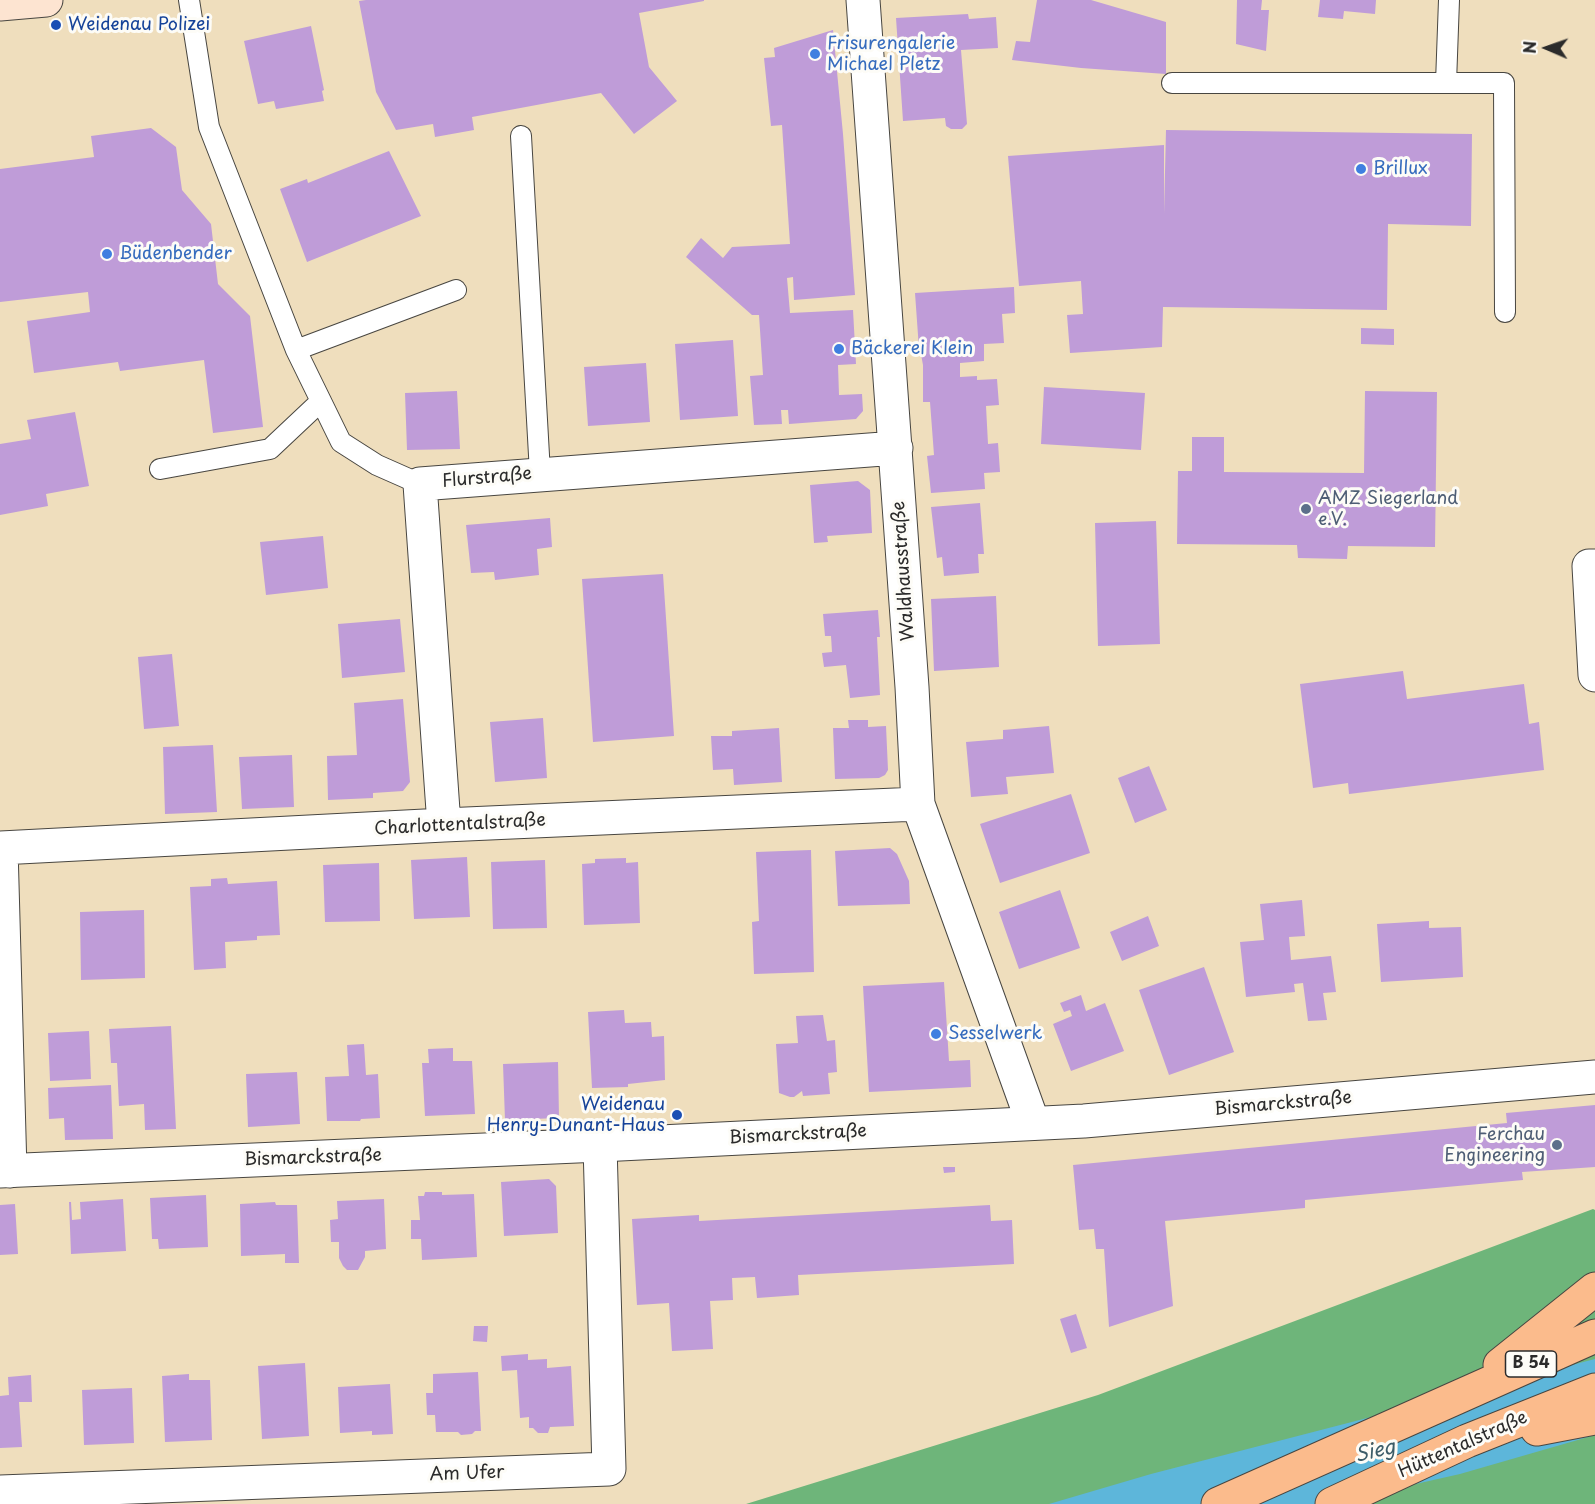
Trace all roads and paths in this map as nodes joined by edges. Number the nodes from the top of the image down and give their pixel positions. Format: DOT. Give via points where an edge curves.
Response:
graph roads {
  1 [pos="46,0"];
  2 [pos="189,0"];
  3 [pos="863,0"];
  4 [pos="1449,0"];
  5 [pos="0,4"];
  6 [pos="1172,83"];
  7 [pos="1446,83"];
  8 [pos="521,136"];
  9 [pos="456,290"];
  10 [pos="1506,312"];
  11 [pos="296,350"];
  12 [pos="321,401"];
  13 [pos="896,448"];
  14 [pos="160,469"];
  15 [pos="540,473"];
  16 [pos="420,484"];
  17 [pos="1595,566"];
  18 [pos="1595,675"];
  19 [pos="918,804"];
  20 [pos="444,825"];
  21 [pos="1,848"];
  22 [pos="1595,1077"];
  23 [pos="1033,1123"];
  24 [pos="600,1145"];
  25 [pos="5,1171"];
  26 [pos="1595,1290"];
  27 [pos="1595,1336"];
  28 [pos="1595,1390"];
  29 [pos="1467,1392"];
  30 [pos="1595,1418"];
  31 [pos="1467,1441"];
  32 [pos="0,1492"];
  33 [pos="1218,1504"];
  34 [pos="1332,1504"];
  1 -- 5 [label="main road"];
  2 -- 11 [label="lane" via="209,127"];
  3 -- 13 [label="street, Waldhausstraße"];
  4 -- 7 [label="lane"];
  6 -- 7 [label="lane"];
  7 -- 10 [label="lane" via="1504,83"];
  8 -- 15 [label="lane"];
  9 -- 11 [label="lane"];
  11 -- 12 [label="lane"];
  12 -- 14 [label="lane" via="270,449"];
  12 -- 16 [label="lane" via="341,442 377,465"];
  13 -- 15 [label="street, Flurstraße"];
  13 -- 19 [label="street, Waldhausstraße"];
  15 -- 16 [label="street, Flurstraße"];
  16 -- 20 [label="street, Flurstraße"];
  17 -- 18 [label="street" via="1589,566"];
  19 -- 20 [label="street, Charlottentalstraße"];
  19 -- 23 [label="street, Waldhausstraße"];
  20 -- 21 [label="street, Charlottentalstraße"];
  21 -- 25 [label="street, Charlottentalstraße"];
  22 -- 23 [label="street, Bismarckstraße"];
  23 -- 24 [label="street, Bismarckstraße"];
  24 -- 25 [label="street, Bismarckstraße"];
  24 -- 32 [label="street, Am Ufer" via="609,1469"];
  26 -- 29 [label="highway"];
  27 -- 29 [label="highway, B 54"];
  28 -- 31 [label="highway, Hüttentalstraße / B 54"];
  29 -- 33 [label="highway, B 54"];
  30 -- 31 [label="highway"];
  31 -- 34 [label="highway, Hüttentalstraße / B 54"];
}
